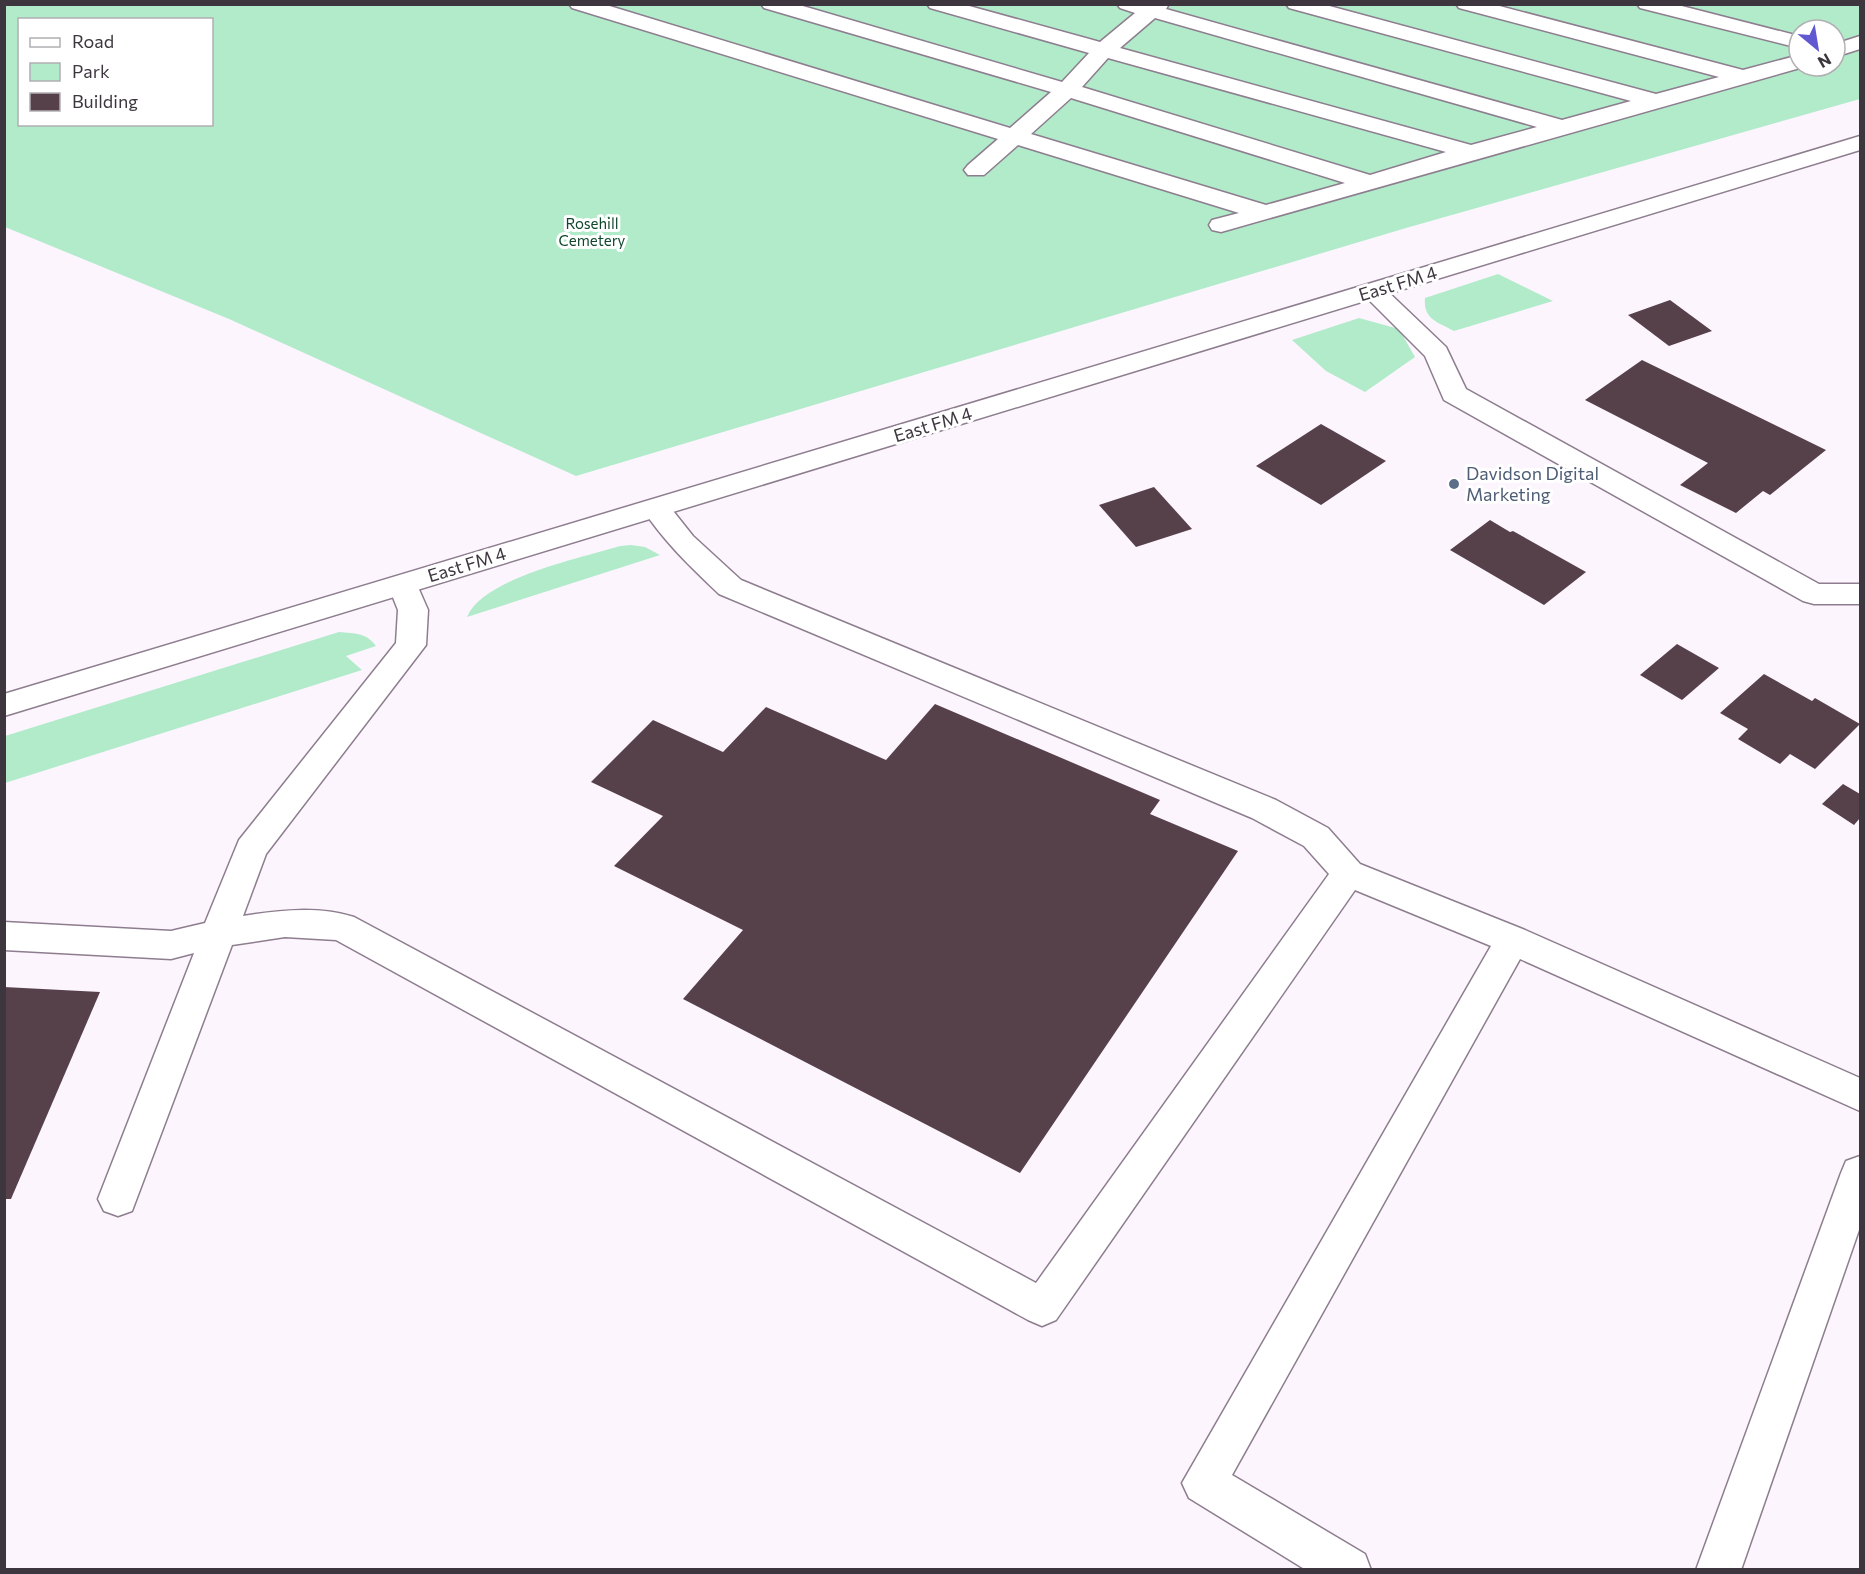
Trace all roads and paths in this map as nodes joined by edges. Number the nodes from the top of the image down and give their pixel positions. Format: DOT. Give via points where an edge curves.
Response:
graph roads {
  1 [pos="579,4"];
  2 [pos="771,4"];
  3 [pos="937,4"];
  4 [pos="1127,4"];
  5 [pos="1296,4"];
  6 [pos="1466,4"];
  7 [pos="1647,4"];
  8 [pos="1155,8"];
  9 [pos="1787,39"];
  10 [pos="1103,51"];
  11 [pos="1787,65"];
  12 [pos="1743,77"];
  13 [pos="1067,90"];
  14 [pos="1656,101"];
  15 [pos="1562,127"];
  16 [pos="1016,135"];
  17 [pos="1860,143"];
  18 [pos="1471,152"];
  19 [pos="976,170"];
  20 [pos="1370,183"];
  21 [pos="1266,213"];
  22 [pos="1221,225"];
  23 [pos="1374,292"];
  24 [pos="656,508"];
  25 [pos="403,585"];
  26 [pos="1860,594"];
  27 [pos="4,705"];
  28 [pos="1348,873"];
  29 [pos="220,933"];
  30 [pos="4,936"];
  31 [pos="1513,940"];
  32 [pos="1860,1095"];
  33 [pos="1860,1173"];
  34 [pos="117,1199"];
  35 [pos="1349,1569"];
  36 [pos="1718,1569"];
  1 -- 16 [label="main road"];
  2 -- 13 [label="main road"];
  3 -- 10 [label="main road"];
  4 -- 8 [label="main road"];
  5 -- 14 [label="main road"];
  6 -- 12 [label="main road"];
  7 -- 9 [label="main road"];
  8 -- 10 [label="main road"];
  8 -- 15 [label="main road"];
  10 -- 13 [label="main road"];
  10 -- 18 [label="main road"];
  11 -- 12 [label="main road"];
  12 -- 14 [label="main road"];
  13 -- 16 [label="main road"];
  13 -- 20 [label="main road"];
  14 -- 15 [label="main road"];
  15 -- 18 [label="main road"];
  16 -- 19 [label="main road"];
  16 -- 21 [label="main road"];
  17 -- 23 [label="main road, East FM 4"];
  18 -- 20 [label="main road"];
  20 -- 21 [label="main road"];
  21 -- 22 [label="main road"];
  23 -- 24 [label="main road, East FM 4"];
  23 -- 26 [label="main road" via="1437,353 1454,394 1814,594"];
  24 -- 25 [label="main road, East FM 4"];
  24 -- 28 [label="main road" via="683,543 730,587 1264,809 1316,837"];
  25 -- 27 [label="main road, East FM 4"];
  25 -- 29 [label="main road" via="413,610 411,645 250,849"];
  28 -- 29 [label="main road" via="1042,1307 342,927 285,923"];
  28 -- 31 [label="main road"];
  29 -- 30 [label="main road" via="171,945"];
  29 -- 34 [label="main road"];
  31 -- 32 [label="main road"];
  31 -- 35 [label="main road" via="1204,1483"];
  33 -- 36 [label="main road"];
}
